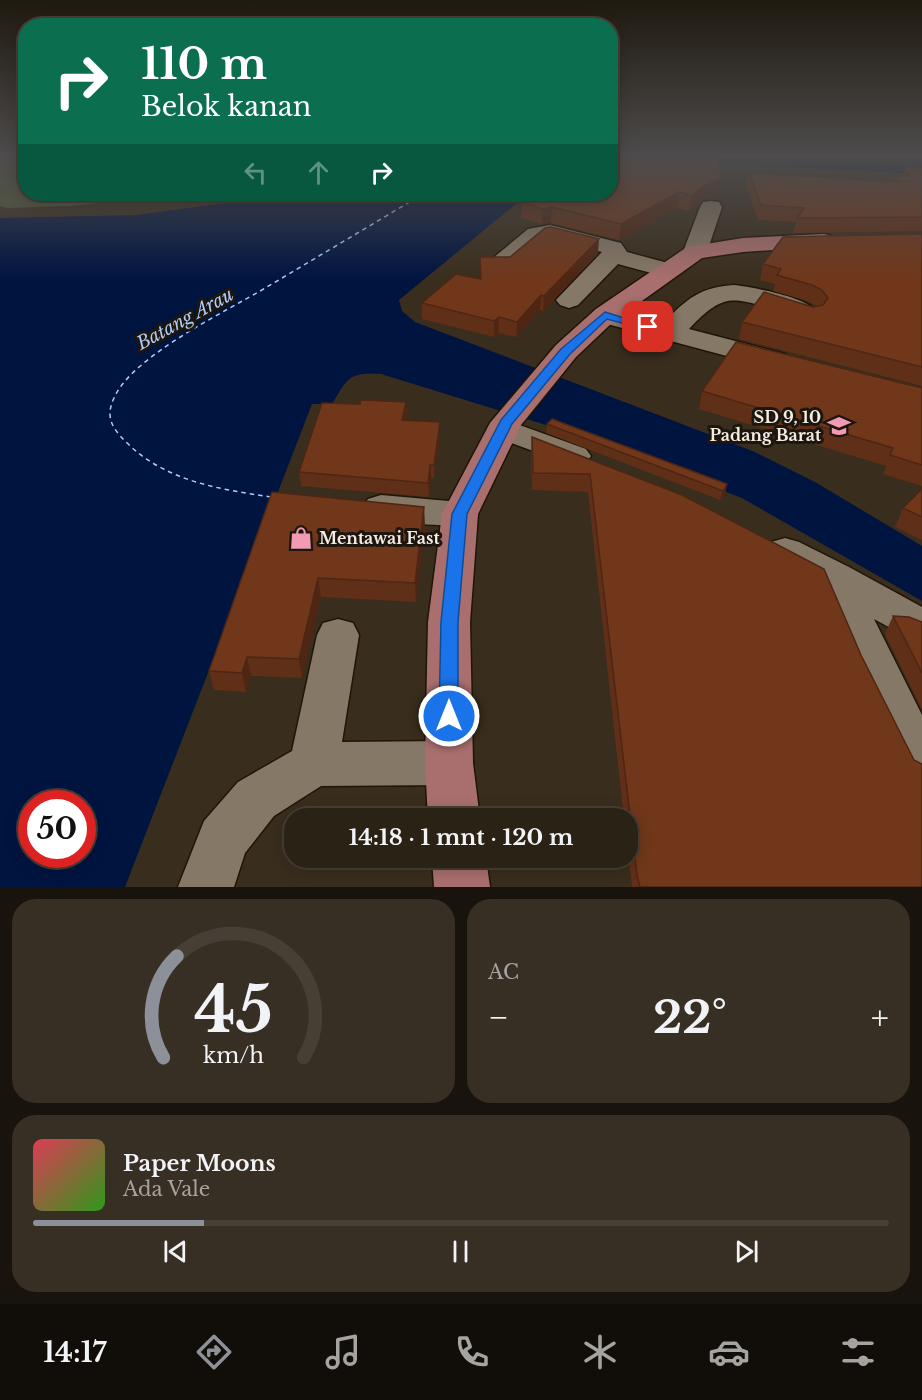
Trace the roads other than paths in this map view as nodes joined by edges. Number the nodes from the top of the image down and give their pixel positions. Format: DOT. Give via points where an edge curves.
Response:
graph roads {
  1 [pos="711,207"];
  2 [pos="842,241"];
  3 [pos="695,252"];
  4 [pos="613,255"];
  5 [pos="499,263"];
  6 [pos="666,270"];
  7 [pos="569,300"];
  8 [pos="809,313"];
  9 [pos="605,315"];
  10 [pos="669,333"];
  11 [pos="804,368"];
  12 [pos="504,426"];
  13 [pos="601,466"];
  14 [pos="352,504"];
  15 [pos="460,514"];
  16 [pos="753,535"];
  17 [pos="835,578"];
  18 [pos="922,626"];
  19 [pos="338,635"];
  20 [pos="922,762"];
  21 [pos="314,764"];
  22 [pos="448,764"];
  23 [pos="453,808"];
  24 [pos="460,868"];
  25 [pos="206,887"];
  26 [pos="462,887"];
  1 -- 3 [label="street"];
  2 -- 3 [label="main road" via="743,245"];
  3 -- 6 [label="main road"];
  4 -- 5 [label="street" via="616,251 609,246 550,232 536,234"];
  4 -- 6 [label="street"];
  4 -- 7 [label="street"];
  6 -- 9 [label="main road"];
  8 -- 10 [label="street" via="726,293 709,296"];
  9 -- 10 [label="street"];
  9 -- 12 [label="main road" via="566,351"];
  10 -- 11 [label="street"];
  12 -- 13 [label="street"];
  12 -- 15 [label="main road"];
  14 -- 15 [label="street"];
  15 -- 22 [label="main road" via="450,622"];
  16 -- 17 [label="street"];
  17 -- 18 [label="street"];
  17 -- 20 [label="street" via="876,673"];
  19 -- 21 [label="street"];
  21 -- 22 [label="street"];
  21 -- 25 [label="street" via="256,799 223,839"];
  22 -- 23 [label="main road"];
  24 -- 26 [label="main road"];
}
